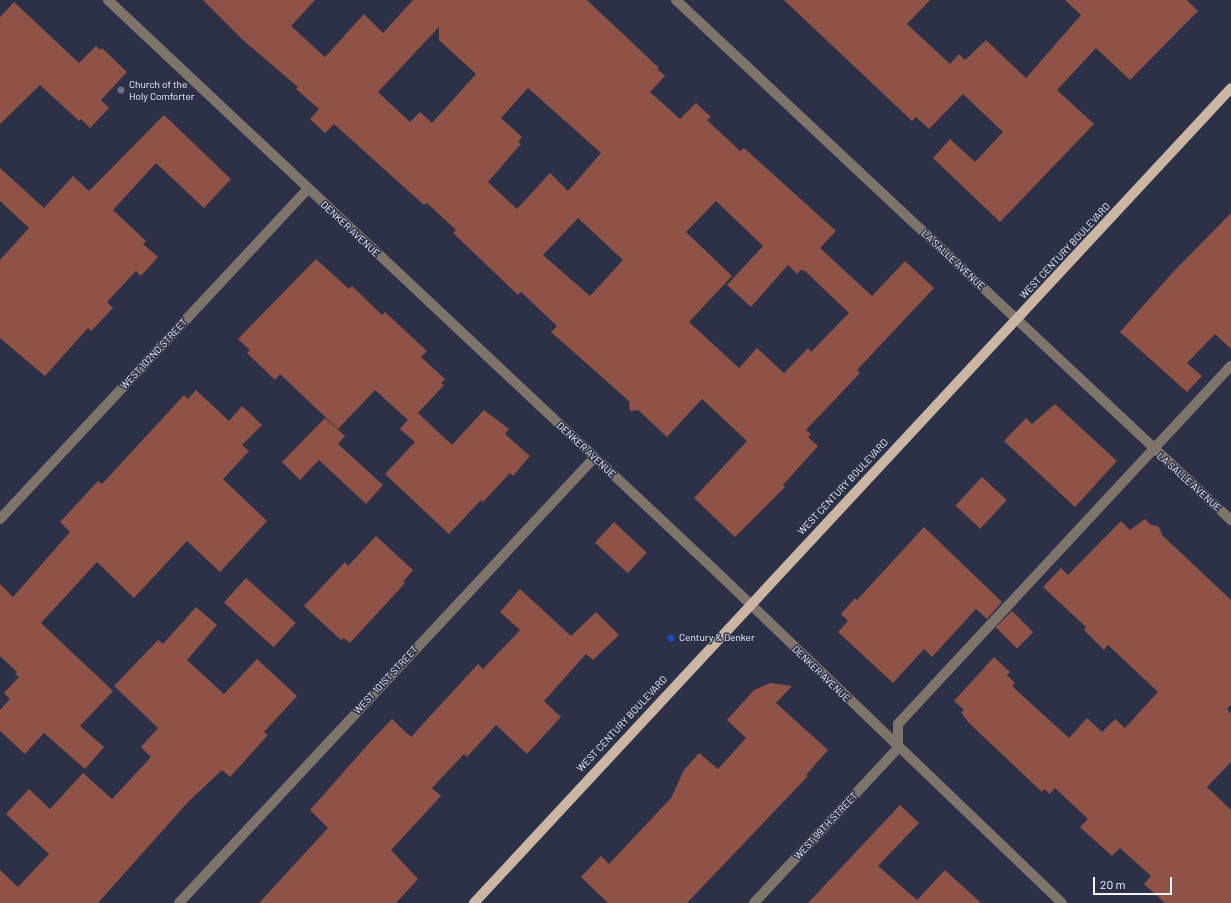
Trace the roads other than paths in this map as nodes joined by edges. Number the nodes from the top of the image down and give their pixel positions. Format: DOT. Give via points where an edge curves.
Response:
graph roads {
  1 [pos="108,0"];
  2 [pos="676,0"];
  3 [pos="1231,88"];
  4 [pos="308,189"];
  5 [pos="1017,320"];
  6 [pos="1231,366"];
  7 [pos="1154,449"];
  8 [pos="594,458"];
  9 [pos="0,519"];
  10 [pos="1231,520"];
  11 [pos="750,605"];
  12 [pos="898,748"];
  13 [pos="179,903"];
  14 [pos="474,903"];
  15 [pos="754,903"];
  16 [pos="1062,903"];
  1 -- 4 [label="street, DENKER AVENUE"];
  2 -- 5 [label="street, LA SALLE AVENUE"];
  3 -- 5 [label="main road, WEST CENTURY BOULEVARD"];
  4 -- 8 [label="street, DENKER AVENUE"];
  4 -- 9 [label="street, WEST 102ND STREET"];
  5 -- 7 [label="street, LA SALLE AVENUE"];
  5 -- 11 [label="main road, WEST CENTURY BOULEVARD"];
  6 -- 7 [label="street"];
  7 -- 10 [label="street, LA SALLE AVENUE"];
  7 -- 12 [label="street" via="898,724"];
  8 -- 11 [label="street, DENKER AVENUE"];
  8 -- 13 [label="street, WEST 101ST STREET"];
  11 -- 12 [label="street, DENKER AVENUE"];
  11 -- 14 [label="main road, WEST CENTURY BOULEVARD"];
  12 -- 15 [label="street, WEST 99TH STREET"];
  12 -- 16 [label="street, DENKER AVENUE"];
}
